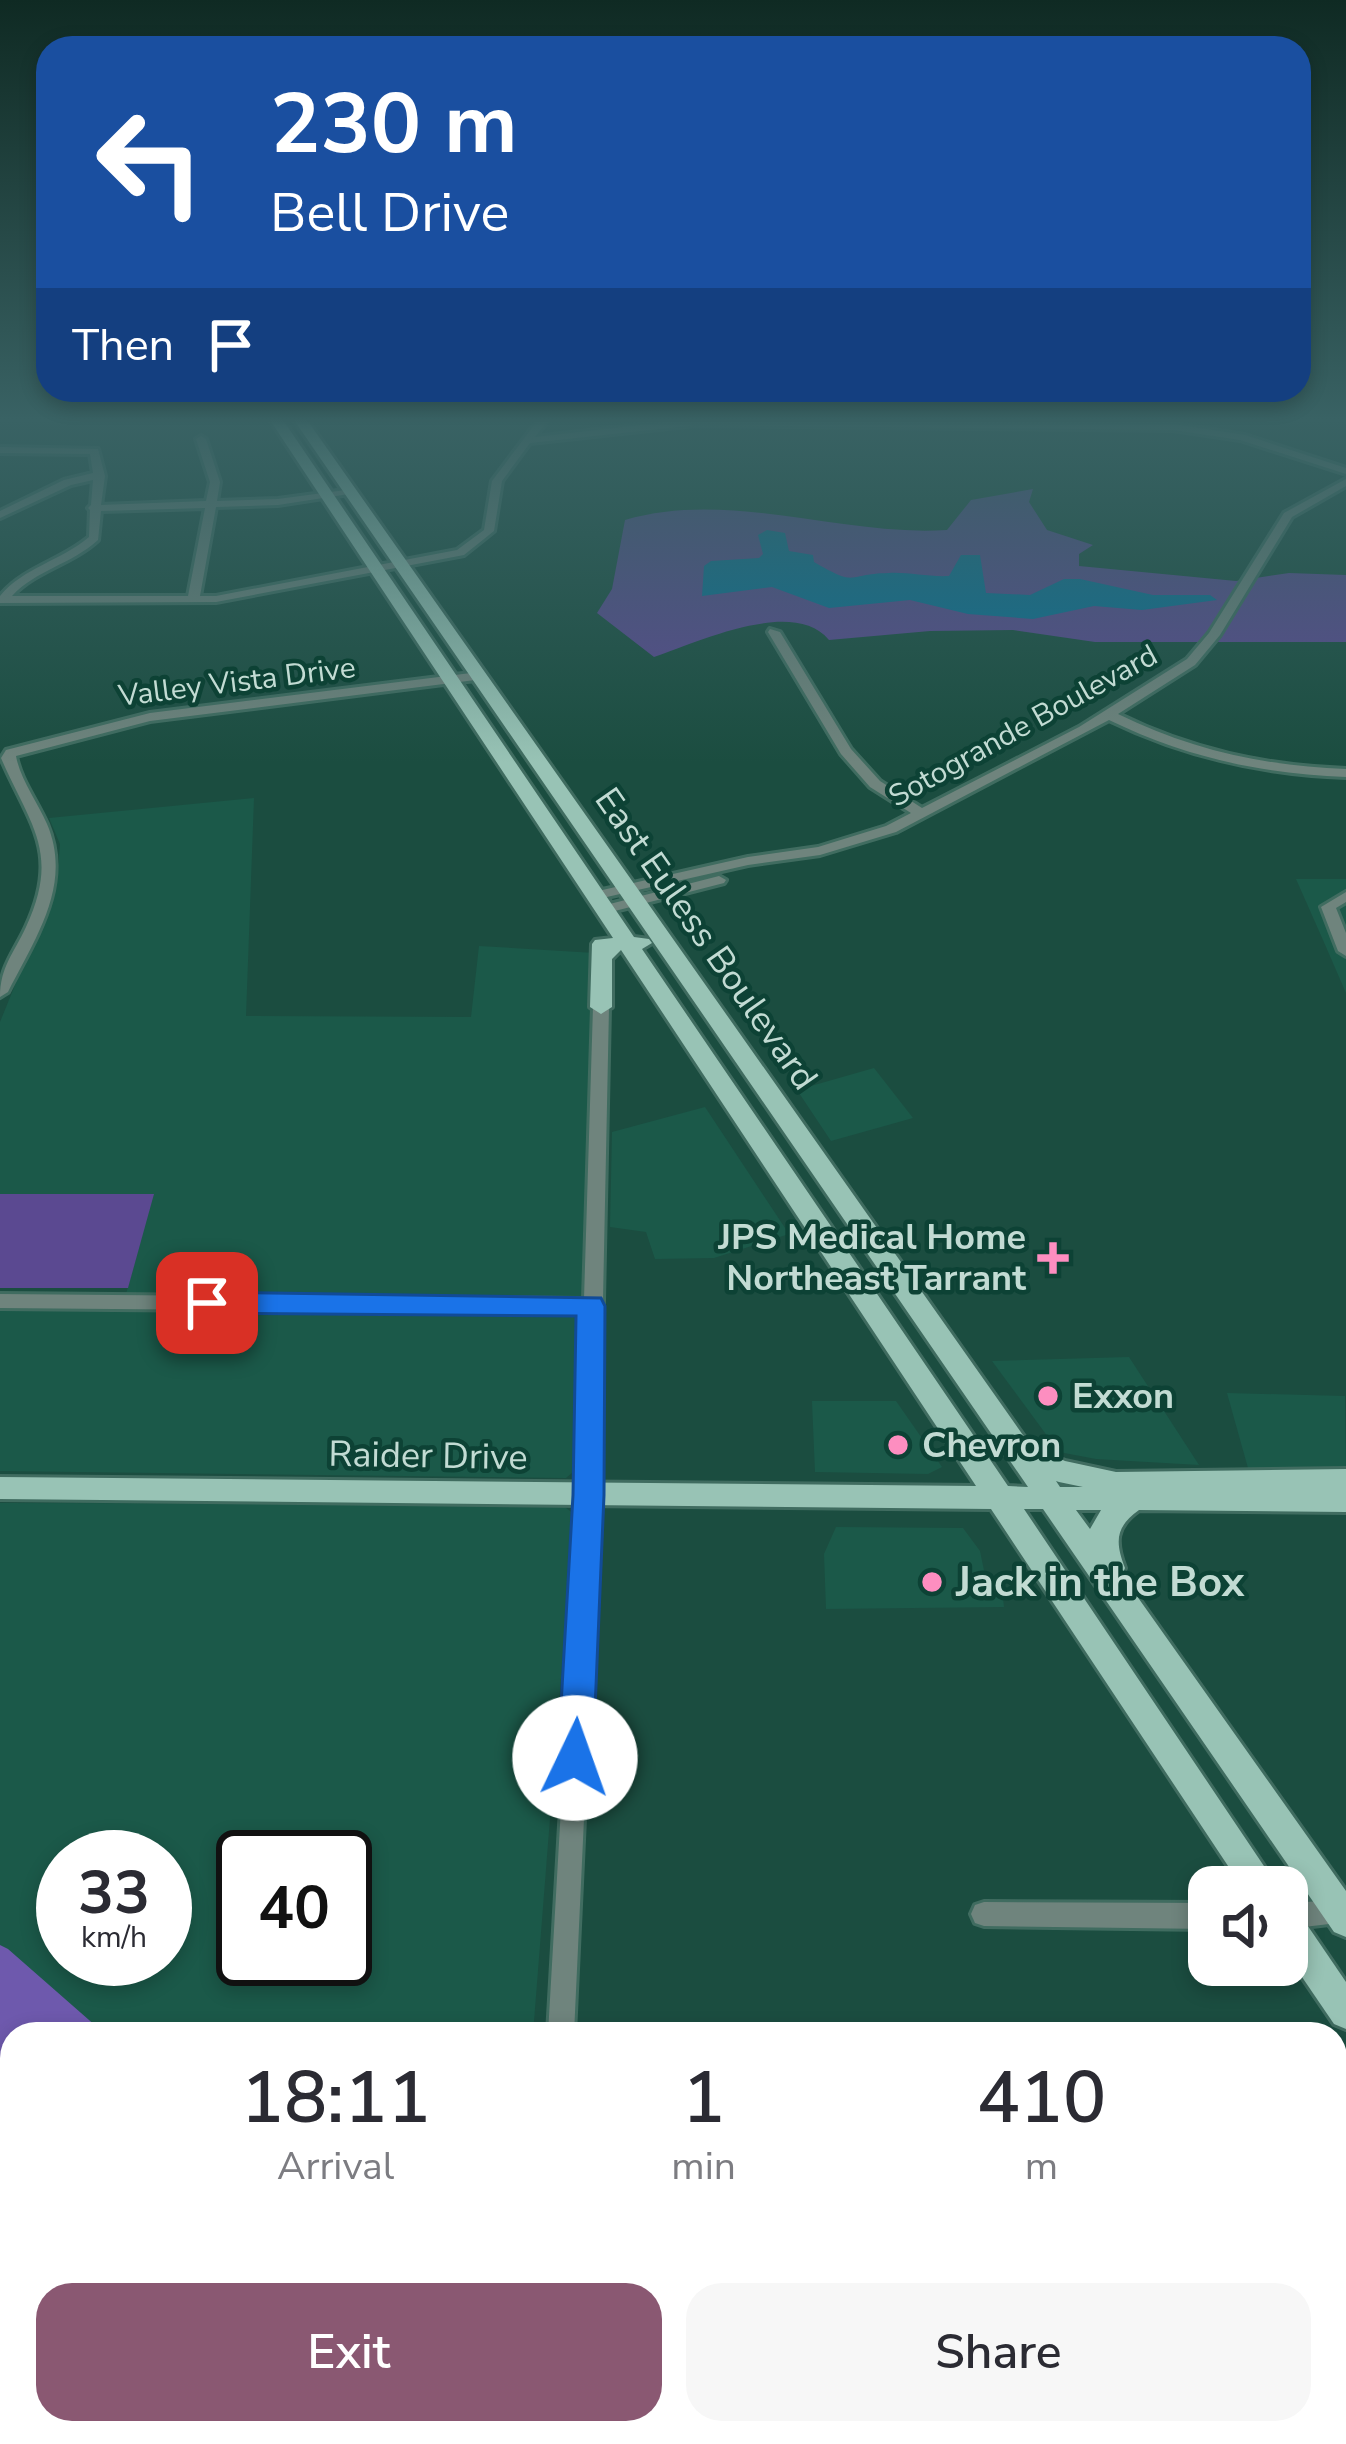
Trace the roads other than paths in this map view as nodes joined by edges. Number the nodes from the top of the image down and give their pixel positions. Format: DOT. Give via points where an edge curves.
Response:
graph roads {
  1 [pos="94,534"];
  2 [pos="206,534"];
  3 [pos="353,534"];
  4 [pos="379,534"];
  5 [pos="487,534"];
  6 [pos="1276,534"];
  7 [pos="401,566"];
  8 [pos="379,571"];
  9 [pos="1,600"];
  10 [pos="193,601"];
  11 [pos="774,632"];
  12 [pos="478,676"];
  13 [pos="454,682"];
  14 [pos="1109,715"];
  15 [pos="1346,773"];
  16 [pos="922,814"];
  17 [pos="632,895"];
  18 [pos="1346,896"];
  19 [pos="603,902"];
  20 [pos="628,940"];
  21 [pos="1346,951"];
  22 [pos="602,958"];
  23 [pos="660,989"];
  24 [pos="0,992"];
  25 [pos="602,1007"];
  26 [pos="719,1020"];
  27 [pos="812,1154"];
  28 [pos="777,1164"];
  29 [pos="0,1301"];
  30 [pos="590,1306"];
  31 [pos="1013,1444"];
  32 [pos="1346,1480"];
  33 [pos="0,1488"];
  34 [pos="1046,1491"];
  35 [pos="1126,1491"];
  36 [pos="1240,1491"];
  37 [pos="589,1495"];
  38 [pos="999,1495"];
  39 [pos="1346,1501"];
  40 [pos="1129,1609"];
  41 [pos="1248,1866"];
  42 [pos="985,1914"];
  43 [pos="1188,1916"];
  44 [pos="1343,1916"];
  45 [pos="1308,1919"];
  46 [pos="1308,1953"];
  47 [pos="1346,2012"];
  48 [pos="563,2022"];
  1 -- 9 [label="street" via="83,550 28,573"];
  2 -- 10 [label="street"];
  3 -- 8 [label="main road, East Euless Boulevard"];
  4 -- 7 [label="main road, East Euless Boulevard"];
  5 -- 7 [label="street" via="460,553"];
  6 -- 14 [label="street, Sotogrande Boulevard" via="1202,651"];
  7 -- 8 [label="street"];
  7 -- 12 [label="main road, East Euless Boulevard"];
  8 -- 10 [label="street"];
  8 -- 13 [label="main road, East Euless Boulevard"];
  9 -- 10 [label="street"];
  11 -- 16 [label="street" via="846,751 875,784"];
  12 -- 13 [label="street, Valley Vista Drive"];
  12 -- 17 [label="main road, East Euless Boulevard"];
  13 -- 19 [label="main road, East Euless Boulevard"];
  13 -- 24 [label="street, Valley Vista Drive" via="151,716 8,758 50,864 37,917"];
  14 -- 15 [label="street" via="1218,760"];
  14 -- 16 [label="street, Sotogrande Boulevard"];
  16 -- 17 [label="street, Sotogrande Boulevard" via="755,871"];
  17 -- 19 [label="street, Sotogrande Boulevard"];
  17 -- 26 [label="main road, East Euless Boulevard"];
  18 -- 21 [label="street" via="1328,907"];
  19 -- 20 [label="main road, East Euless Boulevard"];
  19 -- 22 [label="main road"];
  20 -- 22 [label="main road"];
  20 -- 23 [label="main road, East Euless Boulevard"];
  20 -- 26 [label="main road" via="655,950"];
  22 -- 25 [label="main road"];
  23 -- 25 [label="main road" via="624,979"];
  23 -- 28 [label="main road, East Euless Boulevard"];
  25 -- 30 [label="street"];
  26 -- 27 [label="main road, East Euless Boulevard"];
  27 -- 28 [label="main road"];
  27 -- 31 [label="main road, East Euless Boulevard"];
  28 -- 38 [label="main road, East Euless Boulevard"];
  29 -- 30 [label="street"];
  30 -- 37 [label="street"];
  31 -- 34 [label="main road, East Euless Boulevard"];
  31 -- 35 [label="main road" via="1059,1471"];
  32 -- 36 [label="main road, Raider Drive"];
  33 -- 37 [label="main road, Raider Drive"];
  34 -- 35 [label="main road, Raider Drive"];
  34 -- 38 [label="main road, Raider Drive"];
  34 -- 40 [label="main road, East Euless Boulevard"];
  35 -- 36 [label="main road, Raider Drive"];
  35 -- 40 [label="main road" via="1101,1536"];
  36 -- 39 [label="main road, Raider Drive"];
  37 -- 38 [label="main road, Raider Drive"];
  37 -- 48 [label="street"];
  38 -- 41 [label="main road, East Euless Boulevard"];
  40 -- 44 [label="main road"];
  42 -- 43 [label="street"];
  44 -- 45 [label="street"];
  46 -- 47 [label="main road"];
}
